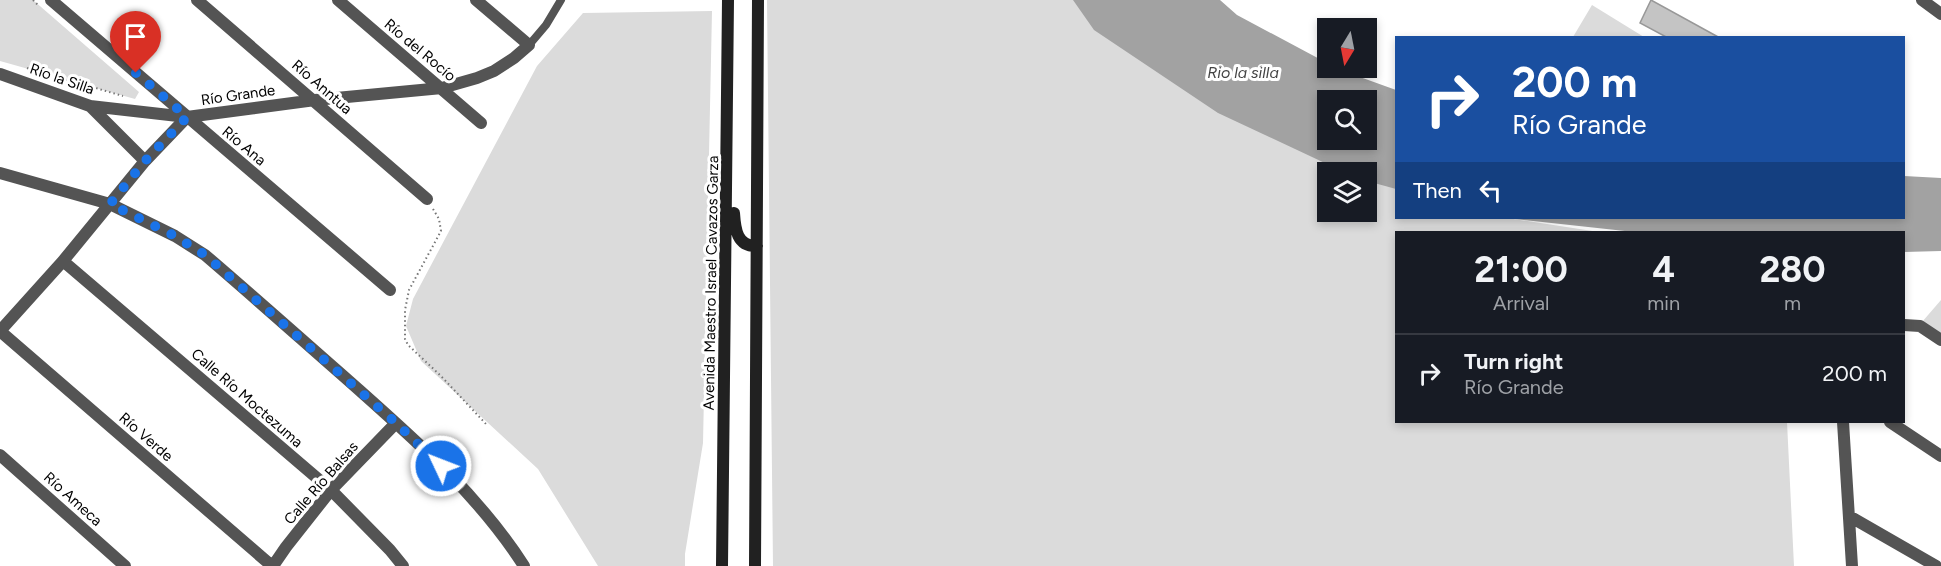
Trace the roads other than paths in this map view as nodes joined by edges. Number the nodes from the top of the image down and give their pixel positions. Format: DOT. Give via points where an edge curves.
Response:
graph roads {
  1 [pos="197,0"];
  2 [pos="338,0"];
  3 [pos="476,0"];
  4 [pos="561,0"];
  5 [pos="728,0"];
  6 [pos="758,0"];
  7 [pos="1922,0"];
  8 [pos="46,4"];
  9 [pos="1941,14"];
  10 [pos="529,45"];
  11 [pos="0,74"];
  12 [pos="442,88"];
  13 [pos="315,100"];
  14 [pos="90,106"];
  15 [pos="187,117"];
  16 [pos="481,123"];
  17 [pos="145,161"];
  18 [pos="0,172"];
  19 [pos="727,186"];
  20 [pos="427,199"];
  21 [pos="110,204"];
  22 [pos="757,246"];
  23 [pos="63,261"];
  24 [pos="390,290"];
  25 [pos="1905,325"];
  26 [pos="0,331"];
  27 [pos="1941,340"];
  28 [pos="396,423"];
  29 [pos="1843,423"];
  30 [pos="1892,423"];
  31 [pos="0,455"];
  32 [pos="1941,456"];
  33 [pos="331,490"];
  34 [pos="1849,516"];
  35 [pos="721,564"];
  36 [pos="125,566"];
  37 [pos="273,566"];
  38 [pos="403,566"];
  39 [pos="524,566"];
  40 [pos="755,566"];
  41 [pos="1852,566"];
  42 [pos="1936,566"];
  1 -- 13 [label="street, Río Anntua"];
  2 -- 12 [label="street, Río del Rocío"];
  3 -- 10 [label="street"];
  4 -- 10 [label="lane"];
  5 -- 19 [label="main road, Avenida Maestro Israel Cavazos Garza"];
  6 -- 22 [label="main road"];
  7 -- 9 [label="street"];
  8 -- 15 [label="street, Río Ana"];
  10 -- 12 [label="street, Río Grande" via="494,71"];
  11 -- 14 [label="street, Río la Silla"];
  12 -- 13 [label="street, Río Grande"];
  12 -- 16 [label="street, Río del Rocío"];
  13 -- 15 [label="street, Río Grande"];
  13 -- 20 [label="street, Río Anntua"];
  14 -- 15 [label="street, Río la Silla"];
  14 -- 17 [label="street"];
  15 -- 17 [label="street, Río Grande"];
  15 -- 24 [label="street, Río Ana"];
  17 -- 21 [label="street, Río Grande"];
  18 -- 21 [label="street"];
  19 -- 22 [label="main road" via="733,200 737,234 742,243"];
  19 -- 35 [label="main road, Avenida Maestro Israel Cavazos Garza"];
  21 -- 23 [label="street, Río Grande"];
  21 -- 28 [label="street" via="205,255"];
  22 -- 40 [label="main road"];
  23 -- 26 [label="street, Río Grande"];
  23 -- 33 [label="street, Calle Río Moctezuma"];
  25 -- 27 [label="street" via="1920,326"];
  26 -- 37 [label="street, Río Verde"];
  28 -- 33 [label="street, Calle Río Balsas"];
  28 -- 39 [label="street" via="469,495"];
  29 -- 34 [label="street"];
  30 -- 32 [label="street"];
  31 -- 36 [label="street, Río Ameca"];
  33 -- 37 [label="street, Calle Río Balsas"];
  33 -- 38 [label="street, Calle Río Moctezuma"];
  34 -- 41 [label="street"];
  34 -- 42 [label="street"];
}
